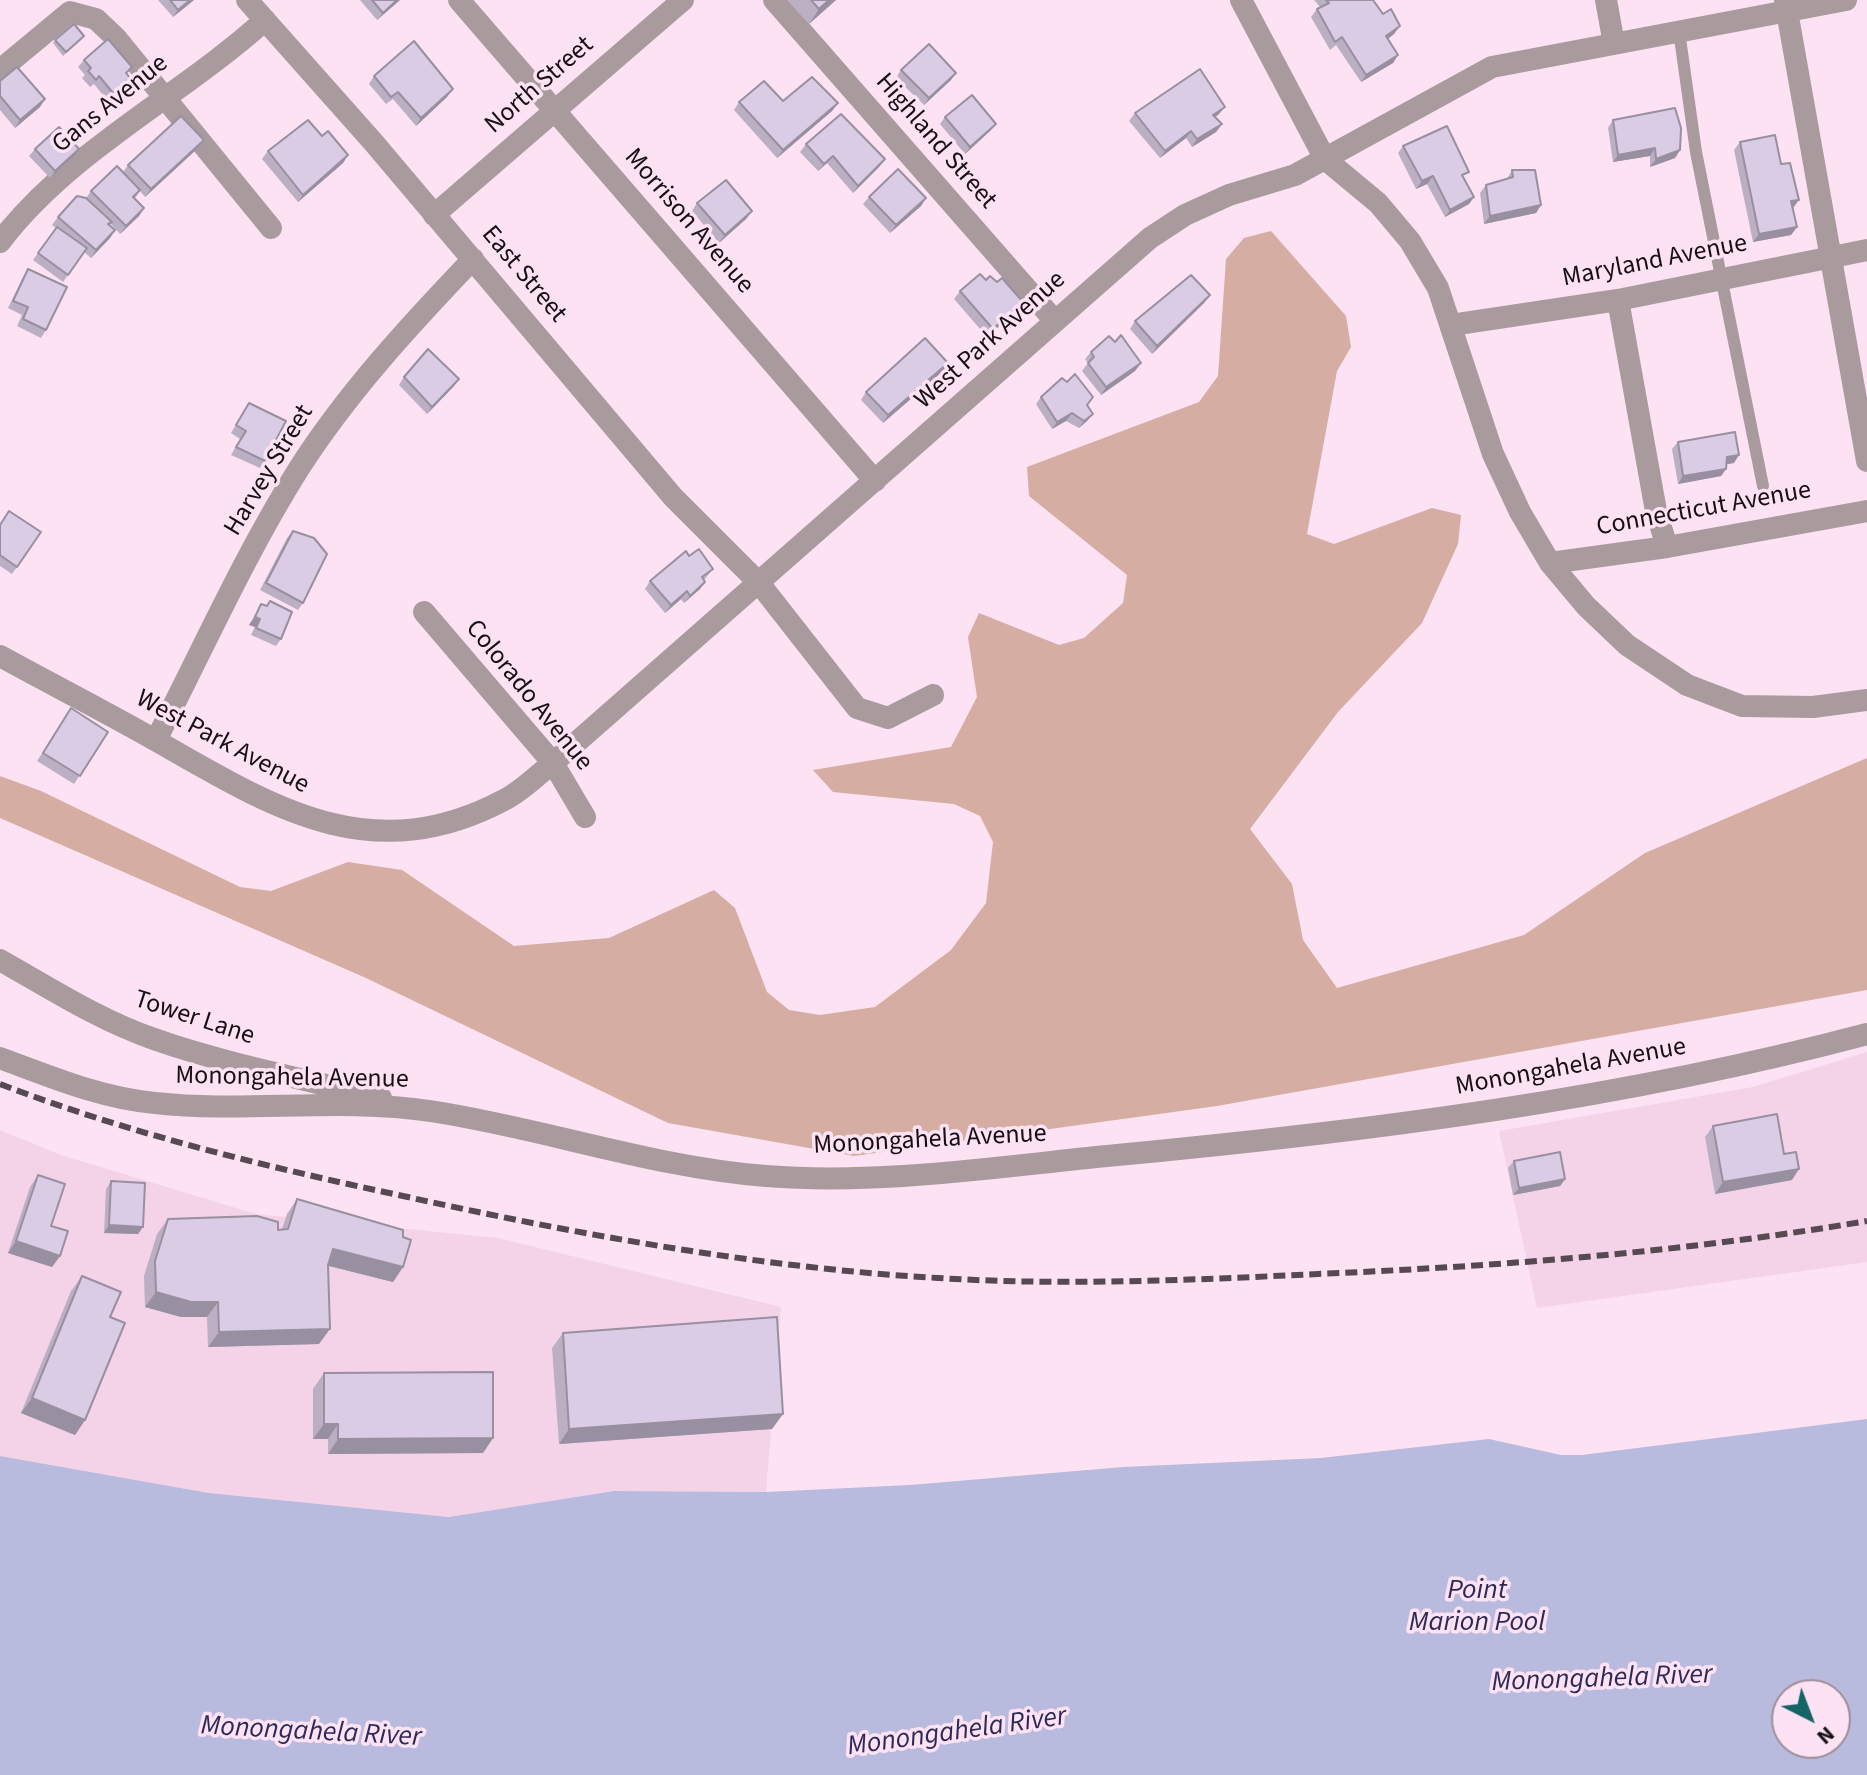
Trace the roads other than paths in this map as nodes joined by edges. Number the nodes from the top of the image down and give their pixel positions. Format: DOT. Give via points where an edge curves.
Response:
graph roads {
  1 [pos="247,0"];
  2 [pos="459,0"];
  3 [pos="683,0"];
  4 [pos="774,0"];
  5 [pos="1241,0"];
  6 [pos="1606,0"];
  7 [pos="1846,0"];
  8 [pos="1786,5"];
  9 [pos="265,20"];
  10 [pos="1679,31"];
  11 [pos="1614,44"];
  12 [pos="0,70"];
  13 [pos="165,95"];
  14 [pos="555,110"];
  15 [pos="1325,159"];
  16 [pos="434,215"];
  17 [pos="271,228"];
  18 [pos="0,242"];
  19 [pos="1867,250"];
  20 [pos="1830,255"];
  21 [pos="473,259"];
  22 [pos="1724,280"];
  23 [pos="1618,300"];
  24 [pos="1055,321"];
  25 [pos="1451,325"];
  26 [pos="1867,461"];
  27 [pos="875,481"];
  28 [pos="1763,486"];
  29 [pos="1867,511"];
  30 [pos="1667,547"];
  31 [pos="1550,563"];
  32 [pos="759,583"];
  33 [pos="424,612"];
  34 [pos="0,656"];
  35 [pos="933,695"];
  36 [pos="1867,700"];
  37 [pos="156,740"];
  38 [pos="553,763"];
  39 [pos="585,817"];
  40 [pos="0,960"];
  41 [pos="1867,1034"];
  42 [pos="0,1058"];
  43 [pos="429,1110"];
  1 -- 9 [label="street, East Street"];
  2 -- 14 [label="street, Morrison Avenue"];
  3 -- 14 [label="street, North Street"];
  4 -- 24 [label="street, Highland Street"];
  5 -- 15 [label="street"];
  6 -- 11 [label="street"];
  7 -- 8 [label="street, West Park Avenue"];
  8 -- 10 [label="street, West Park Avenue"];
  8 -- 20 [label="street"];
  9 -- 13 [label="street, Gans Avenue"];
  9 -- 16 [label="street, East Street"];
  10 -- 11 [label="street, West Park Avenue"];
  10 -- 22 [label="lane" via="1696,152"];
  11 -- 15 [label="street, West Park Avenue" via="1492,67"];
  12 -- 13 [label="street" via="70,12 85,13 116,38"];
  13 -- 17 [label="street"];
  13 -- 18 [label="street, Gans Avenue" via="66,176"];
  14 -- 16 [label="street, North Street"];
  14 -- 27 [label="street, Morrison Avenue"];
  15 -- 24 [label="street, West Park Avenue" via="1185,215 1150,238"];
  15 -- 25 [label="street" via="1378,203 1410,241 1438,288"];
  16 -- 21 [label="street, East Street"];
  19 -- 20 [label="street, Maryland Avenue"];
  20 -- 22 [label="street, Maryland Avenue"];
  20 -- 26 [label="street"];
  21 -- 32 [label="street, East Street" via="673,497"];
  21 -- 37 [label="street, Harvey Street" via="405,332 298,471"];
  22 -- 23 [label="street, Maryland Avenue"];
  22 -- 28 [label="lane"];
  23 -- 25 [label="street, Maryland Avenue"];
  23 -- 30 [label="street"];
  24 -- 27 [label="street, West Park Avenue"];
  25 -- 31 [label="street" via="1493,454"];
  27 -- 32 [label="street, West Park Avenue"];
  29 -- 30 [label="street, Connecticut Avenue"];
  30 -- 31 [label="street, Connecticut Avenue"];
  31 -- 36 [label="street" via="1627,645 1687,685 1742,706 1813,707"];
  32 -- 35 [label="street" via="857,708 888,718"];
  32 -- 38 [label="street, West Park Avenue"];
  33 -- 38 [label="street, Colorado Avenue"];
  34 -- 37 [label="street, West Park Avenue"];
  37 -- 38 [label="street, West Park Avenue" via="225,782 307,819 370,831 449,823 506,799"];
  38 -- 39 [label="street, Colorado Avenue"];
  40 -- 43 [label="street, Tower Lane" via="151,1038"];
  41 -- 43 [label="street, Monongahela Avenue" via="1666,1081 1469,1115 1232,1145 873,1177 768,1176 670,1164"];
  42 -- 43 [label="street, Monongahela Avenue" via="85,1090 153,1103"];
}
